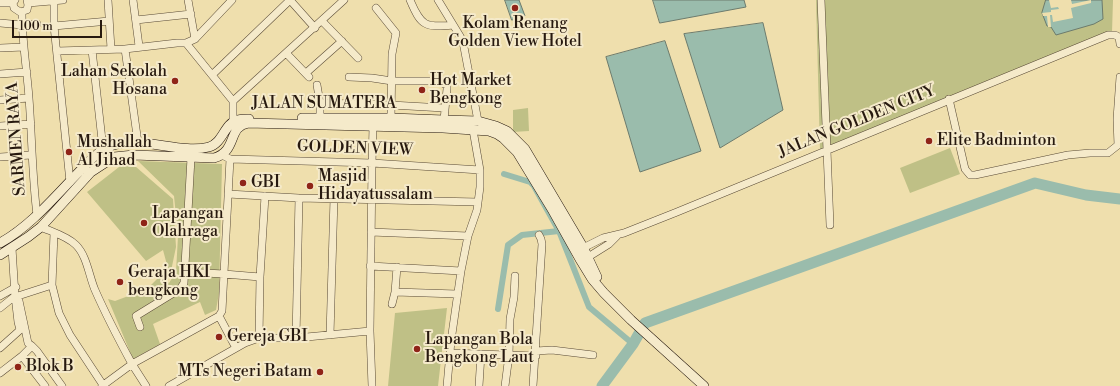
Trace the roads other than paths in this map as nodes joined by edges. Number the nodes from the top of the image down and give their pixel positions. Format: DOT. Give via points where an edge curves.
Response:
graph roads {
  1 [pos="54,0"];
  2 [pos="63,0"];
  3 [pos="108,0"];
  4 [pos="133,0"];
  5 [pos="188,0"];
  6 [pos="232,0"];
  7 [pos="290,0"];
  8 [pos="344,0"];
  9 [pos="410,0"];
  10 [pos="438,0"];
  11 [pos="821,0"];
  12 [pos="1,2"];
  13 [pos="14,2"];
  14 [pos="27,2"];
  15 [pos="376,8"];
  16 [pos="22,12"];
  17 [pos="191,14"];
  18 [pos="136,20"];
  19 [pos="109,21"];
  20 [pos="322,21"];
  21 [pos="0,23"];
  22 [pos="37,24"];
  23 [pos="22,25"];
  24 [pos="453,25"];
  25 [pos="54,26"];
  26 [pos="315,28"];
  27 [pos="1120,32"];
  28 [pos="1110,35"];
  29 [pos="195,39"];
  30 [pos="342,41"];
  31 [pos="186,43"];
  32 [pos="1120,44"];
  33 [pos="139,46"];
  34 [pos="24,47"];
  35 [pos="0,48"];
  36 [pos="111,48"];
  37 [pos="125,48"];
  38 [pos="92,50"];
  39 [pos="57,51"];
  40 [pos="286,53"];
  41 [pos="358,58"];
  42 [pos="27,72"];
  43 [pos="0,74"];
  44 [pos="212,75"];
  45 [pos="350,77"];
  46 [pos="1120,77"];
  47 [pos="392,81"];
  48 [pos="317,85"];
  49 [pos="29,98"];
  50 [pos="949,99"];
  51 [pos="0,100"];
  52 [pos="233,101"];
  53 [pos="320,103"];
  54 [pos="391,105"];
  55 [pos="444,108"];
  56 [pos="390,118"];
  57 [pos="444,120"];
  58 [pos="320,121"];
  59 [pos="478,121"];
  60 [pos="233,122"];
  61 [pos="31,124"];
  62 [pos="0,126"];
  63 [pos="374,127"];
  64 [pos="473,130"];
  65 [pos="138,143"];
  66 [pos="104,149"];
  67 [pos="828,150"];
  68 [pos="31,155"];
  69 [pos="0,157"];
  70 [pos="226,157"];
  71 [pos="191,158"];
  72 [pos="372,163"];
  73 [pos="88,169"];
  74 [pos="480,170"];
  75 [pos="70,182"];
  76 [pos="228,194"];
  77 [pos="265,196"];
  78 [pos="299,198"];
  79 [pos="334,198"];
  80 [pos="371,200"];
  81 [pos="478,202"];
  82 [pos="37,215"];
  83 [pos="830,225"];
  84 [pos="41,227"];
  85 [pos="54,232"];
  86 [pos="371,232"];
  87 [pos="468,236"];
  88 [pos="539,236"];
  89 [pos="617,236"];
  90 [pos="0,243"];
  91 [pos="12,248"];
  92 [pos="580,250"];
  93 [pos="0,255"];
  94 [pos="584,259"];
  95 [pos="370,266"];
  96 [pos="397,267"];
  97 [pos="461,271"];
  98 [pos="185,272"];
  99 [pos="224,274"];
  100 [pos="515,276"];
  101 [pos="260,277"];
  102 [pos="52,285"];
  103 [pos="16,287"];
  104 [pos="395,292"];
  105 [pos="457,294"];
  106 [pos="0,296"];
  107 [pos="15,296"];
  108 [pos="392,304"];
  109 [pos="0,308"];
  110 [pos="219,316"];
  111 [pos="140,327"];
  112 [pos="370,331"];
  113 [pos="330,335"];
  114 [pos="259,338"];
  115 [pos="296,338"];
  116 [pos="32,346"];
  117 [pos="0,348"];
  118 [pos="236,348"];
  119 [pos="450,353"];
  120 [pos="536,353"];
  121 [pos="481,354"];
  122 [pos="509,355"];
  123 [pos="593,355"];
  124 [pos="22,356"];
  125 [pos="132,364"];
  126 [pos="0,373"];
  127 [pos="45,386"];
  128 [pos="62,386"];
  129 [pos="102,386"];
  130 [pos="146,386"];
  131 [pos="169,386"];
  132 [pos="372,386"];
  133 [pos="447,386"];
  134 [pos="479,386"];
  135 [pos="505,386"];
  136 [pos="533,386"];
  137 [pos="704,386"];
  1 -- 2 [label="street"];
  1 -- 14 [label="street"];
  1 -- 25 [label="street"];
  3 -- 19 [label="street"];
  4 -- 18 [label="street"];
  5 -- 17 [label="street"];
  6 -- 29 [label="street"];
  7 -- 26 [label="street"];
  7 -- 44 [label="street"];
  8 -- 20 [label="street"];
  9 -- 24 [label="street" via="420,21 425,24"];
  10 -- 24 [label="street"];
  11 -- 67 [label="street"];
  12 -- 13 [label="street"];
  13 -- 16 [label="street" via="15,10"];
  14 -- 16 [label="street" via="27,10"];
  15 -- 47 [label="street" via="396,33 392,54"];
  16 -- 23 [label="street, SARMEN RAYA"];
  17 -- 18 [label="street"];
  17 -- 29 [label="street"];
  18 -- 33 [label="street"];
  19 -- 25 [label="street"];
  19 -- 36 [label="street"];
  20 -- 26 [label="street"];
  20 -- 30 [label="street"];
  21 -- 23 [label="street"];
  22 -- 23 [label="street"];
  23 -- 34 [label="street, SARMEN RAYA"];
  24 -- 59 [label="street" via="462,42"];
  25 -- 39 [label="street"];
  26 -- 40 [label="street"];
  27 -- 28 [label="street, JALAN GOLDEN CITY"];
  28 -- 32 [label="street" via="1119,37"];
  28 -- 50 [label="street, JALAN GOLDEN CITY"];
  29 -- 31 [label="street"];
  30 -- 40 [label="street" via="308,75"];
  30 -- 41 [label="street"];
  31 -- 33 [label="street"];
  31 -- 44 [label="street"];
  33 -- 37 [label="street"];
  34 -- 35 [label="street"];
  34 -- 42 [label="street, SARMEN RAYA"];
  36 -- 37 [label="street"];
  36 -- 38 [label="street"];
  37 -- 65 [label="street"];
  38 -- 39 [label="street"];
  38 -- 66 [label="street"];
  39 -- 75 [label="street"];
  40 -- 52 [label="street"];
  42 -- 43 [label="street"];
  42 -- 49 [label="street, SARMEN RAYA"];
  44 -- 52 [label="street"];
  45 -- 47 [label="street"];
  46 -- 50 [label="street" via="1118,145 1108,153 1068,155 975,175 965,169"];
  47 -- 54 [label="street"];
  47 -- 55 [label="street" via="445,83 447,89"];
  48 -- 53 [label="street"];
  49 -- 51 [label="street"];
  49 -- 61 [label="street, SARMEN RAYA"];
  50 -- 67 [label="street, JALAN GOLDEN CITY"];
  52 -- 60 [label="street"];
  53 -- 54 [label="street"];
  53 -- 58 [label="street"];
  54 -- 55 [label="street"];
  54 -- 56 [label="street"];
  55 -- 57 [label="street"];
  56 -- 57 [label="main road, JALAN SUMATERA"];
  56 -- 58 [label="main road, JALAN SUMATERA"];
  57 -- 59 [label="main road, JALAN SUMATERA"];
  58 -- 60 [label="main road, JALAN SUMATERA"];
  58 -- 63 [label="main road, JALAN SUMATERA"];
  58 -- 70 [label="main road, JALAN SUMATERA" via="242,124 238,127"];
  59 -- 92 [label="main road, JALAN SUMATERA" via="507,132 525,149"];
  60 -- 65 [label="main road, JALAN SUMATERA" via="219,141 211,146 194,148"];
  61 -- 62 [label="street"];
  61 -- 68 [label="street, SARMEN RAYA"];
  63 -- 64 [label="main road, JALAN SUMATERA"];
  63 -- 72 [label="street"];
  64 -- 74 [label="street"];
  64 -- 92 [label="main road, JALAN SUMATERA" via="497,134 517,152"];
  65 -- 66 [label="main road, JALAN SUMATERA" via="118,144"];
  66 -- 73 [label="main road, JALAN SUMATERA"];
  67 -- 83 [label="street"];
  67 -- 89 [label="street, JALAN GOLDEN CITY"];
  68 -- 69 [label="street"];
  68 -- 82 [label="street, SARMEN RAYA"];
  70 -- 71 [label="main road, JALAN SUMATERA"];
  70 -- 72 [label="street, GOLDEN VIEW"];
  70 -- 76 [label="street"];
  71 -- 73 [label="main road, JALAN SUMATERA" via="124,155"];
  71 -- 98 [label="street"];
  72 -- 74 [label="street, GOLDEN VIEW"];
  72 -- 80 [label="street"];
  73 -- 75 [label="main road, JALAN SUMATERA"];
  73 -- 84 [label="main road, JALAN SUMATERA"];
  74 -- 81 [label="street"];
  75 -- 82 [label="main road, JALAN SUMATERA"];
  76 -- 77 [label="street"];
  76 -- 99 [label="street"];
  77 -- 78 [label="street"];
  77 -- 101 [label="street"];
  78 -- 79 [label="street"];
  78 -- 115 [label="street"];
  79 -- 80 [label="street"];
  79 -- 113 [label="street"];
  80 -- 81 [label="street"];
  80 -- 86 [label="street"];
  81 -- 87 [label="street"];
  82 -- 90 [label="main road, JALAN SUMATERA"];
  84 -- 85 [label="street"];
  84 -- 91 [label="main road, JALAN SUMATERA"];
  85 -- 102 [label="street"];
  85 -- 125 [label="street" via="77,246 114,331"];
  86 -- 87 [label="street"];
  86 -- 95 [label="street"];
  87 -- 97 [label="street"];
  88 -- 120 [label="street" via="542,244"];
  89 -- 92 [label="street, JALAN GOLDEN CITY" via="603,238"];
  89 -- 94 [label="street, JALAN GOLDEN CITY"];
  91 -- 93 [label="main road, JALAN SUMATERA"];
  91 -- 103 [label="street"];
  92 -- 94 [label="main road, JALAN SUMATERA"];
  94 -- 137 [label="main road, JALAN SUMATERA" via="604,293"];
  95 -- 96 [label="street"];
  95 -- 112 [label="street"];
  96 -- 97 [label="street"];
  96 -- 104 [label="street"];
  97 -- 105 [label="street"];
  98 -- 99 [label="street"];
  98 -- 111 [label="street" via="180,290 136,316"];
  99 -- 101 [label="street"];
  99 -- 110 [label="street" via="222,310"];
  100 -- 122 [label="street"];
  101 -- 114 [label="street"];
  102 -- 116 [label="street" via="18,296 28,343"];
  102 -- 129 [label="street" via="64,323"];
  103 -- 106 [label="street"];
  103 -- 107 [label="street"];
  104 -- 105 [label="street"];
  104 -- 108 [label="street"];
  105 -- 119 [label="street"];
  107 -- 109 [label="street"];
  107 -- 117 [label="street" via="20,330"];
  110 -- 118 [label="street"];
  110 -- 125 [label="street"];
  112 -- 113 [label="street"];
  112 -- 132 [label="street"];
  113 -- 115 [label="street"];
  114 -- 115 [label="street"];
  114 -- 118 [label="street"];
  116 -- 124 [label="street"];
  116 -- 128 [label="street"];
  118 -- 131 [label="street"];
  119 -- 121 [label="street"];
  119 -- 133 [label="street"];
  120 -- 122 [label="street"];
  120 -- 123 [label="street" via="552,350"];
  120 -- 136 [label="street"];
  121 -- 122 [label="street"];
  121 -- 134 [label="street"];
  122 -- 135 [label="street"];
  124 -- 126 [label="street"];
  124 -- 127 [label="street"];
  125 -- 129 [label="street"];
  125 -- 130 [label="street"];
}
